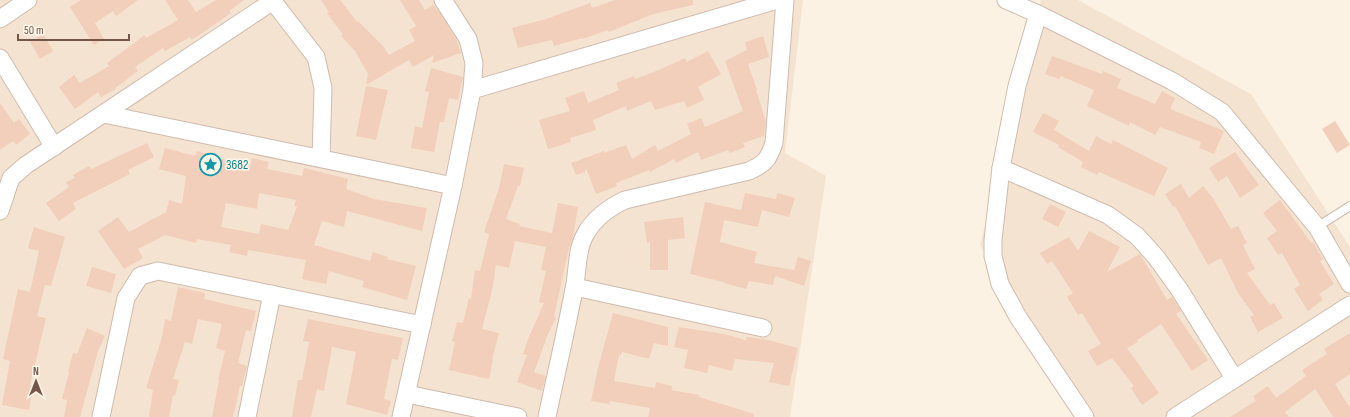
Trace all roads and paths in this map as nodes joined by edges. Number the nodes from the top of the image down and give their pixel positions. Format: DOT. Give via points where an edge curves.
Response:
graph roads {
  1 [pos="28,0"];
  2 [pos="443,0"];
  3 [pos="777,0"];
  4 [pos="785,0"];
  5 [pos="1006,0"];
  6 [pos="272,1"];
  7 [pos="1038,14"];
  8 [pos="0,19"];
  9 [pos="0,58"];
  10 [pos="472,90"];
  11 [pos="104,114"];
  12 [pos="54,147"];
  13 [pos="321,158"];
  14 [pos="1001,168"];
  15 [pos="454,186"];
  16 [pos="1350,206"];
  17 [pos="0,211"];
  18 [pos="1317,227"];
  19 [pos="1350,284"];
  20 [pos="575,287"];
  21 [pos="272,294"];
  22 [pos="1350,305"];
  23 [pos="422,324"];
  24 [pos="763,328"];
  25 [pos="1234,378"];
  26 [pos="407,394"];
  27 [pos="101,417"];
  28 [pos="248,417"];
  29 [pos="401,417"];
  30 [pos="518,417"];
  31 [pos="547,417"];
  32 [pos="1085,417"];
  33 [pos="1175,417"];
  1 -- 8 [label="street"];
  2 -- 10 [label="street" via="468,39 474,63"];
  3 -- 10 [label="street"];
  4 -- 20 [label="street" via="774,142 769,158 749,171 625,200 607,209 584,236"];
  5 -- 7 [label="street"];
  6 -- 11 [label="street"];
  6 -- 13 [label="street" via="316,57 323,88"];
  7 -- 14 [label="street" via="1017,86"];
  7 -- 18 [label="street" via="1172,81 1222,112"];
  9 -- 12 [label="street"];
  10 -- 15 [label="street"];
  11 -- 12 [label="street"];
  11 -- 13 [label="street"];
  12 -- 17 [label="street" via="26,165 12,178"];
  13 -- 15 [label="street"];
  14 -- 25 [label="street" via="1108,215 1137,236 1179,289"];
  14 -- 32 [label="street" via="993,240 994,263 1000,284 1018,317"];
  15 -- 23 [label="street"];
  16 -- 18 [label="lane"];
  18 -- 19 [label="street"];
  20 -- 24 [label="street"];
  20 -- 31 [label="street"];
  21 -- 23 [label="street"];
  21 -- 27 [label="street" via="158,271 140,276 126,298"];
  21 -- 28 [label="street"];
  22 -- 25 [label="street"];
  23 -- 26 [label="street"];
  25 -- 33 [label="street"];
  26 -- 29 [label="street"];
  26 -- 30 [label="street"];
}
